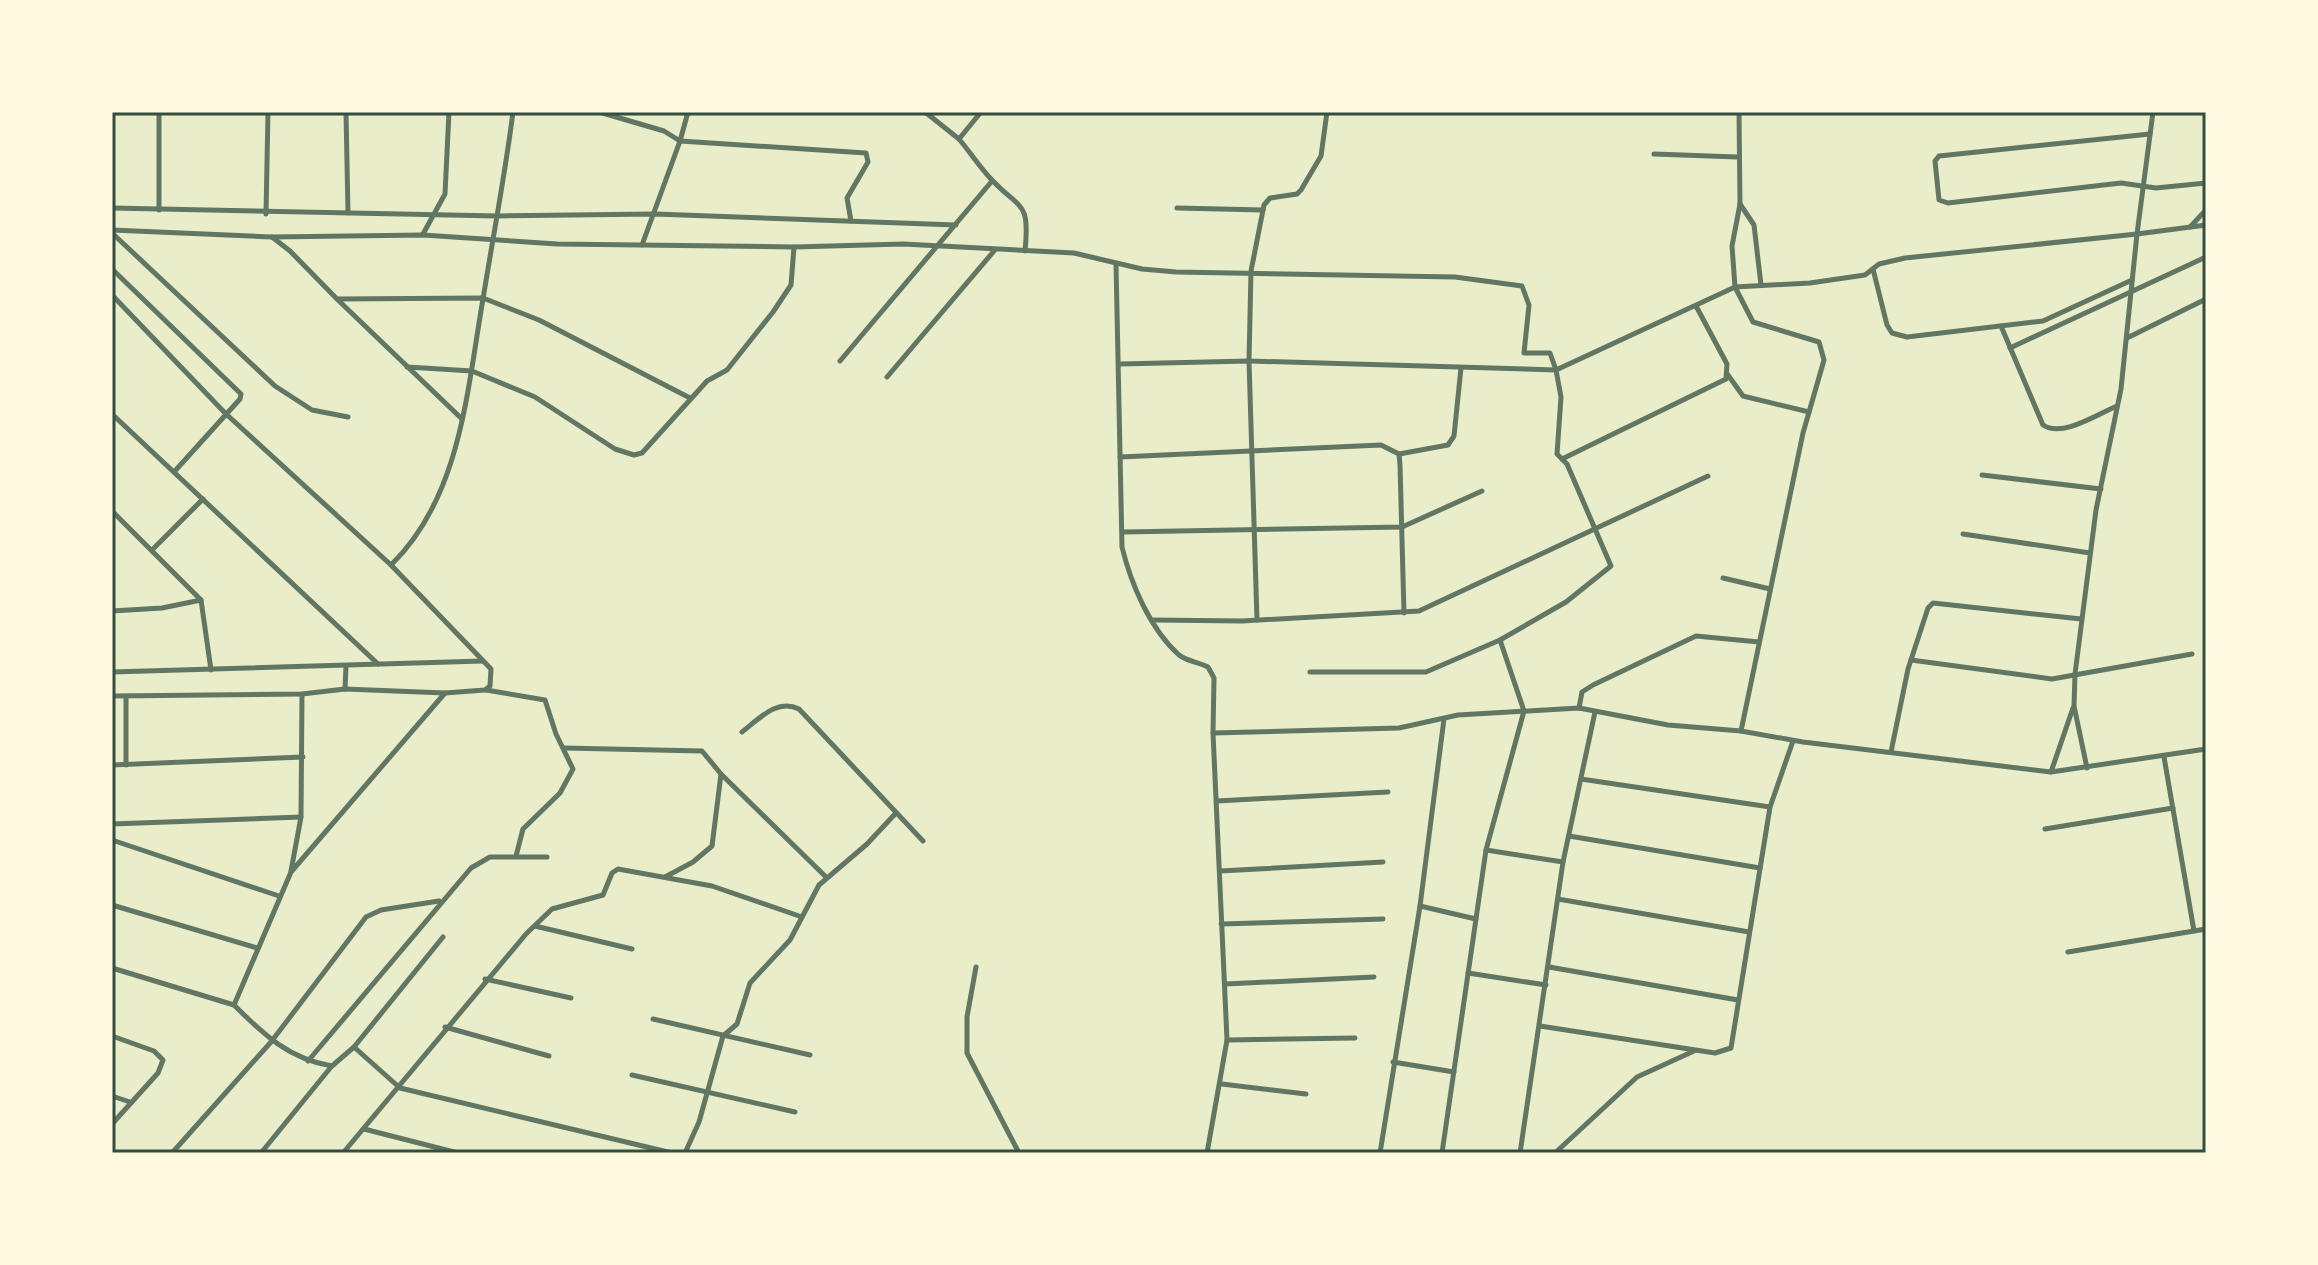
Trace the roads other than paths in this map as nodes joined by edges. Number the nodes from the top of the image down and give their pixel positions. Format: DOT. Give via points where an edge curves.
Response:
graph roads {
  1 [pos="159,112"];
  2 [pos="268,112"];
  3 [pos="346,112"];
  4 [pos="449,112"];
  5 [pos="513,112"];
  6 [pos="599,112"];
  7 [pos="688,112"];
  8 [pos="925,112"];
  9 [pos="981,112"];
  10 [pos="1327,112"];
  11 [pos="1739,112"];
  12 [pos="2153,112"];
  13 [pos="2150,134"];
  14 [pos="959,139"];
  15 [pos="680,141"];
  16 [pos="1654,154"];
  17 [pos="1737,157"];
  18 [pos="992,181"];
  19 [pos="2206,183"];
  20 [pos="2143,188"];
  21 [pos="1740,204"];
  22 [pos="112,208"];
  23 [pos="1177,208"];
  24 [pos="159,210"];
  25 [pos="1263,210"];
  26 [pos="2206,210"];
  27 [pos="348,213"];
  28 [pos="438,213"];
  29 [pos="266,214"];
  30 [pos="655,214"];
  31 [pos="498,216"];
  32 [pos="851,221"];
  33 [pos="956,225"];
  34 [pos="2206,225"];
  35 [pos="2190,227"];
  36 [pos="112,232"];
  37 [pos="2137,234"];
  38 [pos="423,235"];
  39 [pos="271,237"];
  40 [pos="493,239"];
  41 [pos="642,245"];
  42 [pos="794,247"];
  43 [pos="938,248"];
  44 [pos="994,251"];
  45 [pos="1025,251"];
  46 [pos="2206,257"];
  47 [pos="1116,264"];
  48 [pos="112,269"];
  49 [pos="1873,269"];
  50 [pos="1251,271"];
  51 [pos="2132,279"];
  52 [pos="1761,285"];
  53 [pos="1735,287"];
  54 [pos="2131,290"];
  55 [pos="112,295"];
  56 [pos="483,298"];
  57 [pos="337,299"];
  58 [pos="2206,299"];
  59 [pos="1696,306"];
  60 [pos="2001,326"];
  61 [pos="2126,338"];
  62 [pos="2010,348"];
  63 [pos="840,361"];
  64 [pos="1249,361"];
  65 [pos="1120,364"];
  66 [pos="407,367"];
  67 [pos="1461,368"];
  68 [pos="1556,370"];
  69 [pos="472,371"];
  70 [pos="1728,375"];
  71 [pos="887,377"];
  72 [pos="690,398"];
  73 [pos="2118,406"];
  74 [pos="1809,412"];
  75 [pos="225,413"];
  76 [pos="112,414"];
  77 [pos="348,417"];
  78 [pos="462,419"];
  79 [pos="1252,452"];
  80 [pos="1399,454"];
  81 [pos="1120,457"];
  82 [pos="1562,459"];
  83 [pos="174,472"];
  84 [pos="1982,475"];
  85 [pos="1708,476"];
  86 [pos="2101,489"];
  87 [pos="1482,491"];
  88 [pos="203,499"];
  89 [pos="112,511"];
  90 [pos="1402,527"];
  91 [pos="1595,527"];
  92 [pos="1124,532"];
  93 [pos="1254,532"];
  94 [pos="1963,534"];
  95 [pos="152,550"];
  96 [pos="2090,553"];
  97 [pos="391,565"];
  98 [pos="1723,578"];
  99 [pos="1770,589"];
  100 [pos="201,600"];
  101 [pos="112,611"];
  102 [pos="1404,613"];
  103 [pos="2081,619"];
  104 [pos="1152,620"];
  105 [pos="1257,620"];
  106 [pos="1500,640"];
  107 [pos="1759,642"];
  108 [pos="2192,654"];
  109 [pos="1911,660"];
  110 [pos="484,661"];
  111 [pos="379,665"];
  112 [pos="346,666"];
  113 [pos="211,670"];
  114 [pos="112,672"];
  115 [pos="1310,672"];
  116 [pos="2075,674"];
  117 [pos="345,689"];
  118 [pos="485,690"];
  119 [pos="445,693"];
  120 [pos="302,694"];
  121 [pos="112,696"];
  122 [pos="126,697"];
  123 [pos="2074,706"];
  124 [pos="1579,708"];
  125 [pos="1524,711"];
  126 [pos="1595,712"];
  127 [pos="1444,718"];
  128 [pos="1741,731"];
  129 [pos="742,732"];
  130 [pos="1213,733"];
  131 [pos="1793,741"];
  132 [pos="564,748"];
  133 [pos="2206,749"];
  134 [pos="1891,752"];
  135 [pos="303,757"];
  136 [pos="2164,757"];
  137 [pos="112,765"];
  138 [pos="126,765"];
  139 [pos="2087,768"];
  140 [pos="2051,772"];
  141 [pos="721,774"];
  142 [pos="1581,779"];
  143 [pos="1388,792"];
  144 [pos="1217,801"];
  145 [pos="1770,807"];
  146 [pos="2173,808"];
  147 [pos="896,813"];
  148 [pos="301,817"];
  149 [pos="112,824"];
  150 [pos="2045,829"];
  151 [pos="1569,836"];
  152 [pos="112,840"];
  153 [pos="923,841"];
  154 [pos="1486,850"];
  155 [pos="516,856"];
  156 [pos="547,857"];
  157 [pos="1383,862"];
  158 [pos="1563,862"];
  159 [pos="1760,868"];
  160 [pos="1220,871"];
  161 [pos="291,872"];
  162 [pos="665,877"];
  163 [pos="826,878"];
  164 [pos="279,896"];
  165 [pos="1558,899"];
  166 [pos="439,901"];
  167 [pos="112,905"];
  168 [pos="1420,906"];
  169 [pos="802,917"];
  170 [pos="1383,919"];
  171 [pos="1476,919"];
  172 [pos="1221,924"];
  173 [pos="534,926"];
  174 [pos="2206,929"];
  175 [pos="2194,931"];
  176 [pos="1749,932"];
  177 [pos="443,937"];
  178 [pos="257,948"];
  179 [pos="632,949"];
  180 [pos="2068,952"];
  181 [pos="976,967"];
  182 [pos="1549,967"];
  183 [pos="112,968"];
  184 [pos="1468,973"];
  185 [pos="1374,977"];
  186 [pos="485,979"];
  187 [pos="1225,984"];
  188 [pos="1546,985"];
  189 [pos="571,998"];
  190 [pos="1738,1000"];
  191 [pos="234,1005"];
  192 [pos="653,1019"];
  193 [pos="1540,1026"];
  194 [pos="445,1027"];
  195 [pos="112,1036"];
  196 [pos="723,1036"];
  197 [pos="1355,1038"];
  198 [pos="1227,1040"];
  199 [pos="271,1042"];
  200 [pos="354,1047"];
  201 [pos="1696,1050"];
  202 [pos="810,1055"];
  203 [pos="549,1056"];
  204 [pos="308,1062"];
  205 [pos="1393,1062"];
  206 [pos="332,1066"];
  207 [pos="1454,1072"];
  208 [pos="632,1075"];
  209 [pos="1222,1084"];
  210 [pos="400,1088"];
  211 [pos="707,1093"];
  212 [pos="1306,1094"];
  213 [pos="112,1096"];
  214 [pos="131,1103"];
  215 [pos="795,1112"];
  216 [pos="112,1124"];
  217 [pos="364,1129"];
  218 [pos="172,1153"];
  219 [pos="261,1153"];
  220 [pos="343,1153"];
  221 [pos="458,1153"];
  222 [pos="672,1153"];
  223 [pos="685,1153"];
  224 [pos="1019,1153"];
  225 [pos="1207,1153"];
  226 [pos="1329,1153"];
  227 [pos="1345,1153"];
  228 [pos="1380,1153"];
  229 [pos="1442,1153"];
  230 [pos="1520,1153"];
  231 [pos="1555,1153"];
  1 -- 24 [label="street"];
  2 -- 29 [label="street"];
  3 -- 27 [label="street"];
  4 -- 28 [label="street" via="446,181"];
  5 -- 31 [label="street"];
  6 -- 15 [label="street" via="664,131"];
  7 -- 15 [label="street"];
  8 -- 14 [label="street"];
  9 -- 14 [label="street"];
  10 -- 25 [label="street" via="1321,156 1301,190 1270,198"];
  11 -- 17 [label="street"];
  12 -- 13 [label="street"];
  13 -- 20 [label="street"];
  13 -- 20 [label="street" via="1944,155 1935,161 1943,203 2121,183"];
  14 -- 18 [label="street"];
  15 -- 30 [label="street"];
  15 -- 32 [label="street" via="866,153 868,162 847,198"];
  16 -- 17 [label="street"];
  17 -- 21 [label="street"];
  18 -- 33 [label="street"];
  18 -- 45 [label="street" via="1022,208 1028,224"];
  19 -- 20 [label="street"];
  20 -- 37 [label="street"];
  21 -- 52 [label="street" via="1754,225"];
  21 -- 53 [label="street" via="1732,246"];
  22 -- 24 [label="street"];
  23 -- 25 [label="street"];
  24 -- 29 [label="street"];
  25 -- 50 [label="street"];
  26 -- 35 [label="street"];
  27 -- 28 [label="street"];
  27 -- 29 [label="street"];
  28 -- 31 [label="street"];
  28 -- 38 [label="street"];
  30 -- 31 [label="street"];
  30 -- 32 [label="street"];
  30 -- 41 [label="street"];
  31 -- 40 [label="street"];
  32 -- 33 [label="street"];
  33 -- 43 [label="street"];
  34 -- 35 [label="street"];
  35 -- 37 [label="street"];
  36 -- 39 [label="street"];
  36 -- 77 [label="street" via="275,386 312,410"];
  37 -- 49 [label="street" via="1917,257"];
  37 -- 51 [label="street"];
  38 -- 39 [label="street"];
  38 -- 40 [label="street"];
  39 -- 57 [label="street"];
  40 -- 41 [label="street"];
  40 -- 56 [label="street"];
  41 -- 42 [label="street"];
  42 -- 43 [label="street"];
  42 -- 72 [label="street" via="791,285 773,312 727,370"];
  43 -- 44 [label="street"];
  43 -- 63 [label="street"];
  44 -- 45 [label="street"];
  44 -- 71 [label="street"];
  45 -- 47 [label="street" via="1074,253"];
  46 -- 54 [label="street"];
  47 -- 50 [label="street" via="1176,272"];
  47 -- 65 [label="street"];
  48 -- 75 [label="street" via="240,390 240,399"];
  49 -- 52 [label="street" via="1865,275 1810,283"];
  49 -- 60 [label="street" via="1887,325 1898,336"];
  50 -- 64 [label="street"];
  50 -- 68 [label="street" via="1512,282 1528,293 1524,353 1550,353"];
  51 -- 54 [label="street"];
  51 -- 60 [label="street" via="2043,321"];
  52 -- 53 [label="street"];
  53 -- 59 [label="street"];
  53 -- 74 [label="street" via="1753,322 1819,342 1824,360"];
  54 -- 61 [label="street"];
  54 -- 62 [label="street"];
  55 -- 75 [label="street"];
  56 -- 57 [label="street"];
  56 -- 69 [label="street"];
  56 -- 72 [label="street" via="539,320"];
  57 -- 66 [label="street"];
  58 -- 61 [label="street"];
  59 -- 68 [label="street"];
  59 -- 70 [label="street"];
  60 -- 62 [label="street"];
  61 -- 73 [label="street"];
  62 -- 73 [label="street" via="2049,429"];
  64 -- 65 [label="street"];
  64 -- 67 [label="street"];
  64 -- 79 [label="street"];
  65 -- 81 [label="street"];
  66 -- 69 [label="street"];
  66 -- 78 [label="street"];
  67 -- 68 [label="street"];
  67 -- 80 [label="street" via="1454,436 1448,445"];
  68 -- 82 [label="street" via="1561,397 1557,454"];
  69 -- 72 [label="street" via="535,397 615,449 634,455 648,448"];
  69 -- 78 [label="street"];
  70 -- 74 [label="street" via="1743,396"];
  70 -- 82 [label="street"];
  73 -- 86 [label="street"];
  74 -- 99 [label="street"];
  75 -- 83 [label="street"];
  75 -- 97 [label="street"];
  76 -- 83 [label="street"];
  78 -- 97 [label="street" via="439,499"];
  79 -- 80 [label="street" via="1381,445"];
  79 -- 81 [label="street"];
  79 -- 93 [label="street"];
  80 -- 90 [label="street"];
  81 -- 92 [label="street"];
  82 -- 91 [label="street"];
  83 -- 88 [label="street"];
  84 -- 86 [label="street"];
  85 -- 91 [label="street"];
  86 -- 96 [label="street"];
  87 -- 90 [label="street"];
  88 -- 95 [label="street"];
  88 -- 111 [label="street"];
  89 -- 95 [label="street"];
  90 -- 93 [label="street"];
  90 -- 102 [label="street"];
  91 -- 102 [label="street" via="1432,607"];
  91 -- 106 [label="street" via="1611,566 1566,602"];
  92 -- 93 [label="street"];
  92 -- 104 [label="street" via="1126,566"];
  93 -- 105 [label="street"];
  94 -- 96 [label="street"];
  95 -- 100 [label="street"];
  96 -- 103 [label="street"];
  97 -- 110 [label="street"];
  98 -- 99 [label="street"];
  99 -- 107 [label="street"];
  100 -- 101 [label="street"];
  100 -- 113 [label="street"];
  102 -- 105 [label="street"];
  103 -- 109 [label="street" via="1939,601 1928,608"];
  103 -- 116 [label="street"];
  104 -- 105 [label="street"];
  104 -- 130 [label="street" via="1181,657 1212,672"];
  106 -- 115 [label="street" via="1426,672"];
  106 -- 125 [label="street"];
  107 -- 124 [label="street" via="1690,638 1593,685 1582,692"];
  107 -- 128 [label="street"];
  108 -- 116 [label="street"];
  109 -- 116 [label="street" via="2038,679"];
  109 -- 134 [label="street"];
  110 -- 111 [label="street"];
  110 -- 118 [label="street" via="493,677"];
  111 -- 112 [label="street"];
  112 -- 113 [label="street"];
  112 -- 117 [label="street"];
  113 -- 114 [label="street"];
  116 -- 123 [label="street"];
  117 -- 119 [label="street"];
  117 -- 120 [label="street"];
  118 -- 119 [label="street"];
  118 -- 132 [label="street" via="545,700"];
  119 -- 161 [label="street"];
  120 -- 122 [label="street"];
  120 -- 135 [label="street"];
  121 -- 122 [label="street"];
  122 -- 138 [label="street"];
  123 -- 139 [label="street"];
  123 -- 140 [label="street"];
  124 -- 125 [label="street"];
  124 -- 126 [label="street"];
  125 -- 127 [label="street"];
  125 -- 154 [label="street"];
  126 -- 128 [label="street"];
  126 -- 142 [label="street"];
  127 -- 130 [label="street" via="1399,728"];
  127 -- 168 [label="street"];
  128 -- 131 [label="street"];
  129 -- 147 [label="street" via="776,707 799,709"];
  130 -- 144 [label="street"];
  131 -- 134 [label="street"];
  131 -- 145 [label="street"];
  132 -- 141 [label="street" via="702,751"];
  132 -- 155 [label="street" via="572,764 571,778 523,829"];
  133 -- 136 [label="street"];
  134 -- 140 [label="street"];
  135 -- 138 [label="street"];
  135 -- 148 [label="street"];
  136 -- 139 [label="street"];
  136 -- 146 [label="street"];
  137 -- 138 [label="street"];
  139 -- 140 [label="street"];
  141 -- 162 [label="street" via="712,846"];
  141 -- 163 [label="street"];
  142 -- 145 [label="street"];
  142 -- 151 [label="street"];
  143 -- 144 [label="street"];
  144 -- 160 [label="street"];
  145 -- 159 [label="street"];
  146 -- 150 [label="street"];
  146 -- 175 [label="street"];
  147 -- 153 [label="street"];
  147 -- 163 [label="street"];
  148 -- 149 [label="street"];
  148 -- 161 [label="street"];
  151 -- 158 [label="street"];
  151 -- 159 [label="street"];
  152 -- 164 [label="street"];
  154 -- 158 [label="street"];
  154 -- 171 [label="street"];
  155 -- 156 [label="street"];
  155 -- 166 [label="street" via="480,862"];
  157 -- 160 [label="street"];
  158 -- 165 [label="street"];
  159 -- 176 [label="street"];
  160 -- 172 [label="street"];
  161 -- 164 [label="street"];
  162 -- 169 [label="street" via="712,886"];
  162 -- 173 [label="street" via="618,869 603,895 552,909"];
  163 -- 169 [label="street"];
  164 -- 178 [label="street"];
  165 -- 176 [label="street"];
  165 -- 182 [label="street"];
  166 -- 199 [label="street" via="366,917"];
  166 -- 204 [label="street"];
  167 -- 178 [label="street"];
  168 -- 171 [label="street"];
  168 -- 205 [label="street"];
  169 -- 196 [label="street" via="790,940 750,983 737,1024"];
  170 -- 172 [label="street"];
  171 -- 184 [label="street"];
  172 -- 187 [label="street"];
  173 -- 179 [label="street"];
  173 -- 186 [label="street"];
  174 -- 175 [label="street"];
  175 -- 180 [label="street"];
  176 -- 190 [label="street"];
  177 -- 200 [label="street"];
  178 -- 191 [label="street"];
  181 -- 224 [label="street" via="967,1053"];
  182 -- 188 [label="street"];
  182 -- 190 [label="street"];
  183 -- 191 [label="street"];
  184 -- 188 [label="street"];
  184 -- 207 [label="street"];
  185 -- 187 [label="street"];
  186 -- 189 [label="street"];
  186 -- 194 [label="street"];
  187 -- 198 [label="street"];
  188 -- 193 [label="street"];
  190 -- 201 [label="street" via="1731,1048 1715,1053"];
  191 -- 199 [label="street"];
  192 -- 196 [label="street"];
  193 -- 201 [label="street"];
  193 -- 230 [label="street"];
  194 -- 203 [label="street"];
  194 -- 210 [label="street"];
  195 -- 214 [label="street" via="154,1051 163,1060"];
  196 -- 202 [label="street"];
  196 -- 211 [label="street"];
  197 -- 198 [label="street"];
  198 -- 209 [label="street"];
  199 -- 204 [label="street"];
  199 -- 218 [label="street"];
  200 -- 206 [label="street"];
  200 -- 210 [label="street"];
  201 -- 231 [label="street" via="1637,1077"];
  204 -- 206 [label="street"];
  205 -- 207 [label="street"];
  205 -- 228 [label="street"];
  206 -- 219 [label="street"];
  207 -- 229 [label="street"];
  208 -- 211 [label="street"];
  209 -- 212 [label="street"];
  209 -- 225 [label="street"];
  210 -- 217 [label="street"];
  210 -- 222 [label="street"];
  211 -- 215 [label="street"];
  211 -- 223 [label="street"];
  213 -- 214 [label="street"];
  214 -- 216 [label="street"];
  217 -- 220 [label="street"];
  217 -- 221 [label="street"];
  226 -- 227 [label="street"];
}
